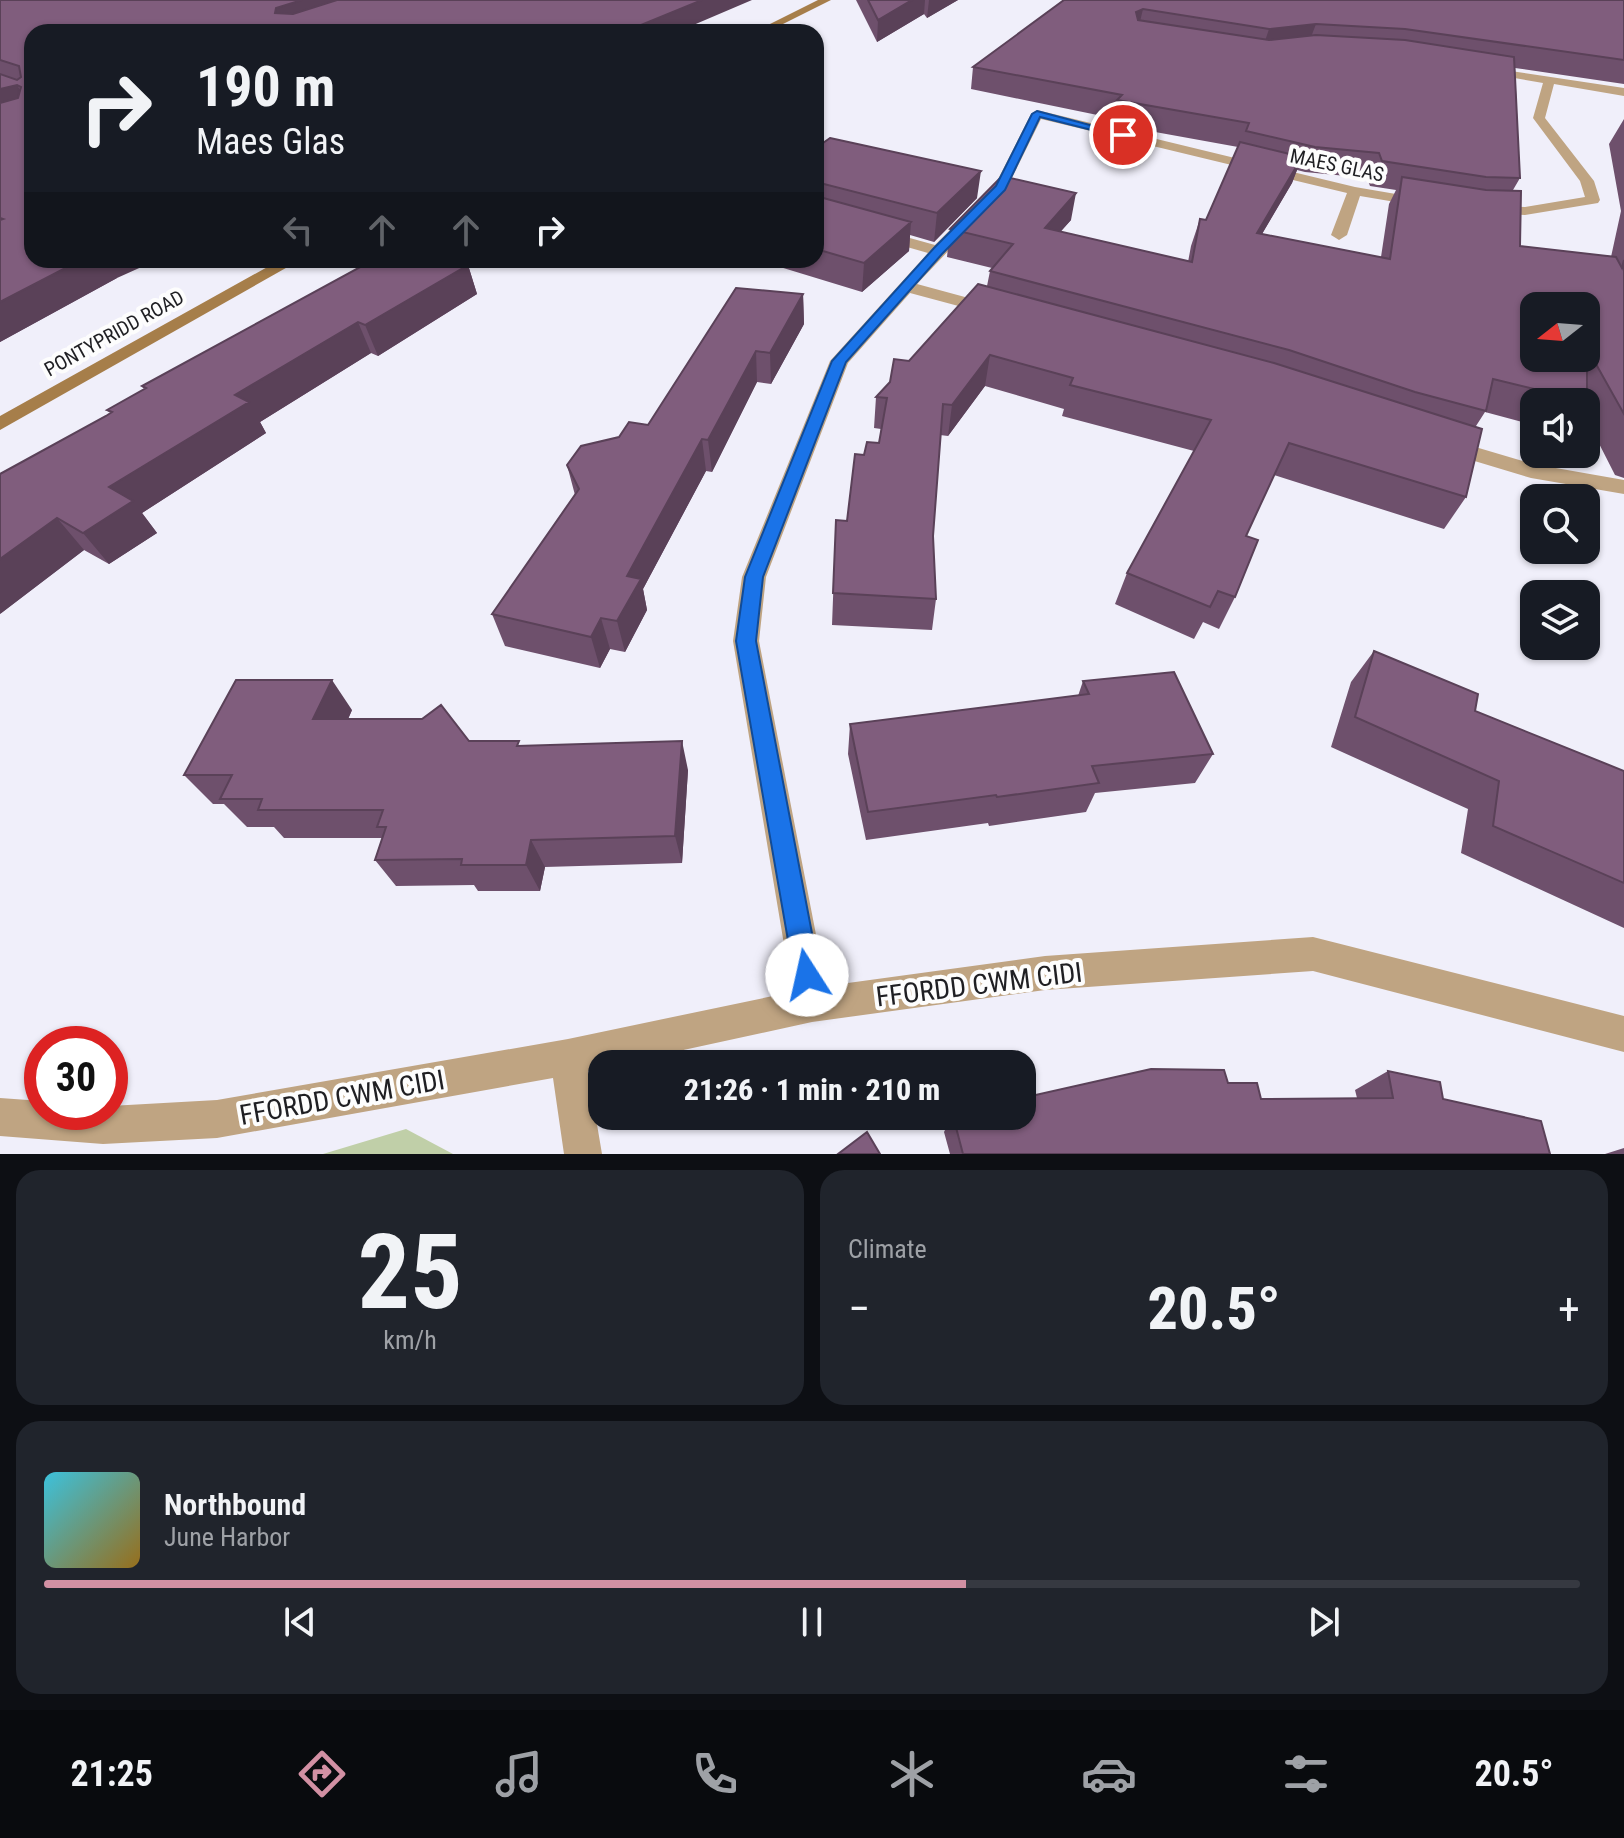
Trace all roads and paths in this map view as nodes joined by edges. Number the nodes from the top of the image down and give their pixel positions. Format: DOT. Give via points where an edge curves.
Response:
graph roads {
  1 [pos="826,0"];
  2 [pos="776,24"];
  3 [pos="1473,68"];
  4 [pos="1549,81"];
  5 [pos="1624,92"];
  6 [pos="1355,191"];
  7 [pos="1443,206"];
  8 [pos="1472,210"];
  9 [pos="824,218"];
  10 [pos="1339,235"];
  11 [pos="938,251"];
  12 [pos="278,268"];
  13 [pos="905,286"];
  14 [pos="1011,315"];
  15 [pos="0,424"];
  16 [pos="1432,442"];
  17 [pos="1624,487"];
  18 [pos="812,1005"];
  19 [pos="1624,1034"];
  20 [pos="568,1057"];
  21 [pos="0,1117"];
  22 [pos="583,1154"];
  1 -- 2 [label="main road"];
  3 -- 4 [label="street"];
  4 -- 5 [label="street"];
  4 -- 8 [label="street" via="1539,118 1587,181 1593,200 1525,211"];
  6 -- 7 [label="street, MAES GLAS"];
  6 -- 10 [label="street"];
  6 -- 11 [label="street, MAES GLAS" via="1037,114 1001,187"];
  9 -- 11 [label="street"];
  11 -- 13 [label="street"];
  12 -- 15 [label="main road, PONTYPRIDD ROAD"];
  13 -- 14 [label="street"];
  13 -- 18 [label="street" via="839,361 754,577 746,641"];
  16 -- 17 [label="street" via="1531,471"];
  18 -- 19 [label="street, FFORDD CWM CIDI" via="1045,973 1313,954"];
  18 -- 20 [label="street, FFORDD CWM CIDI"];
  20 -- 21 [label="street, FFORDD CWM CIDI" via="217,1119 103,1125"];
  20 -- 22 [label="street"];
}
